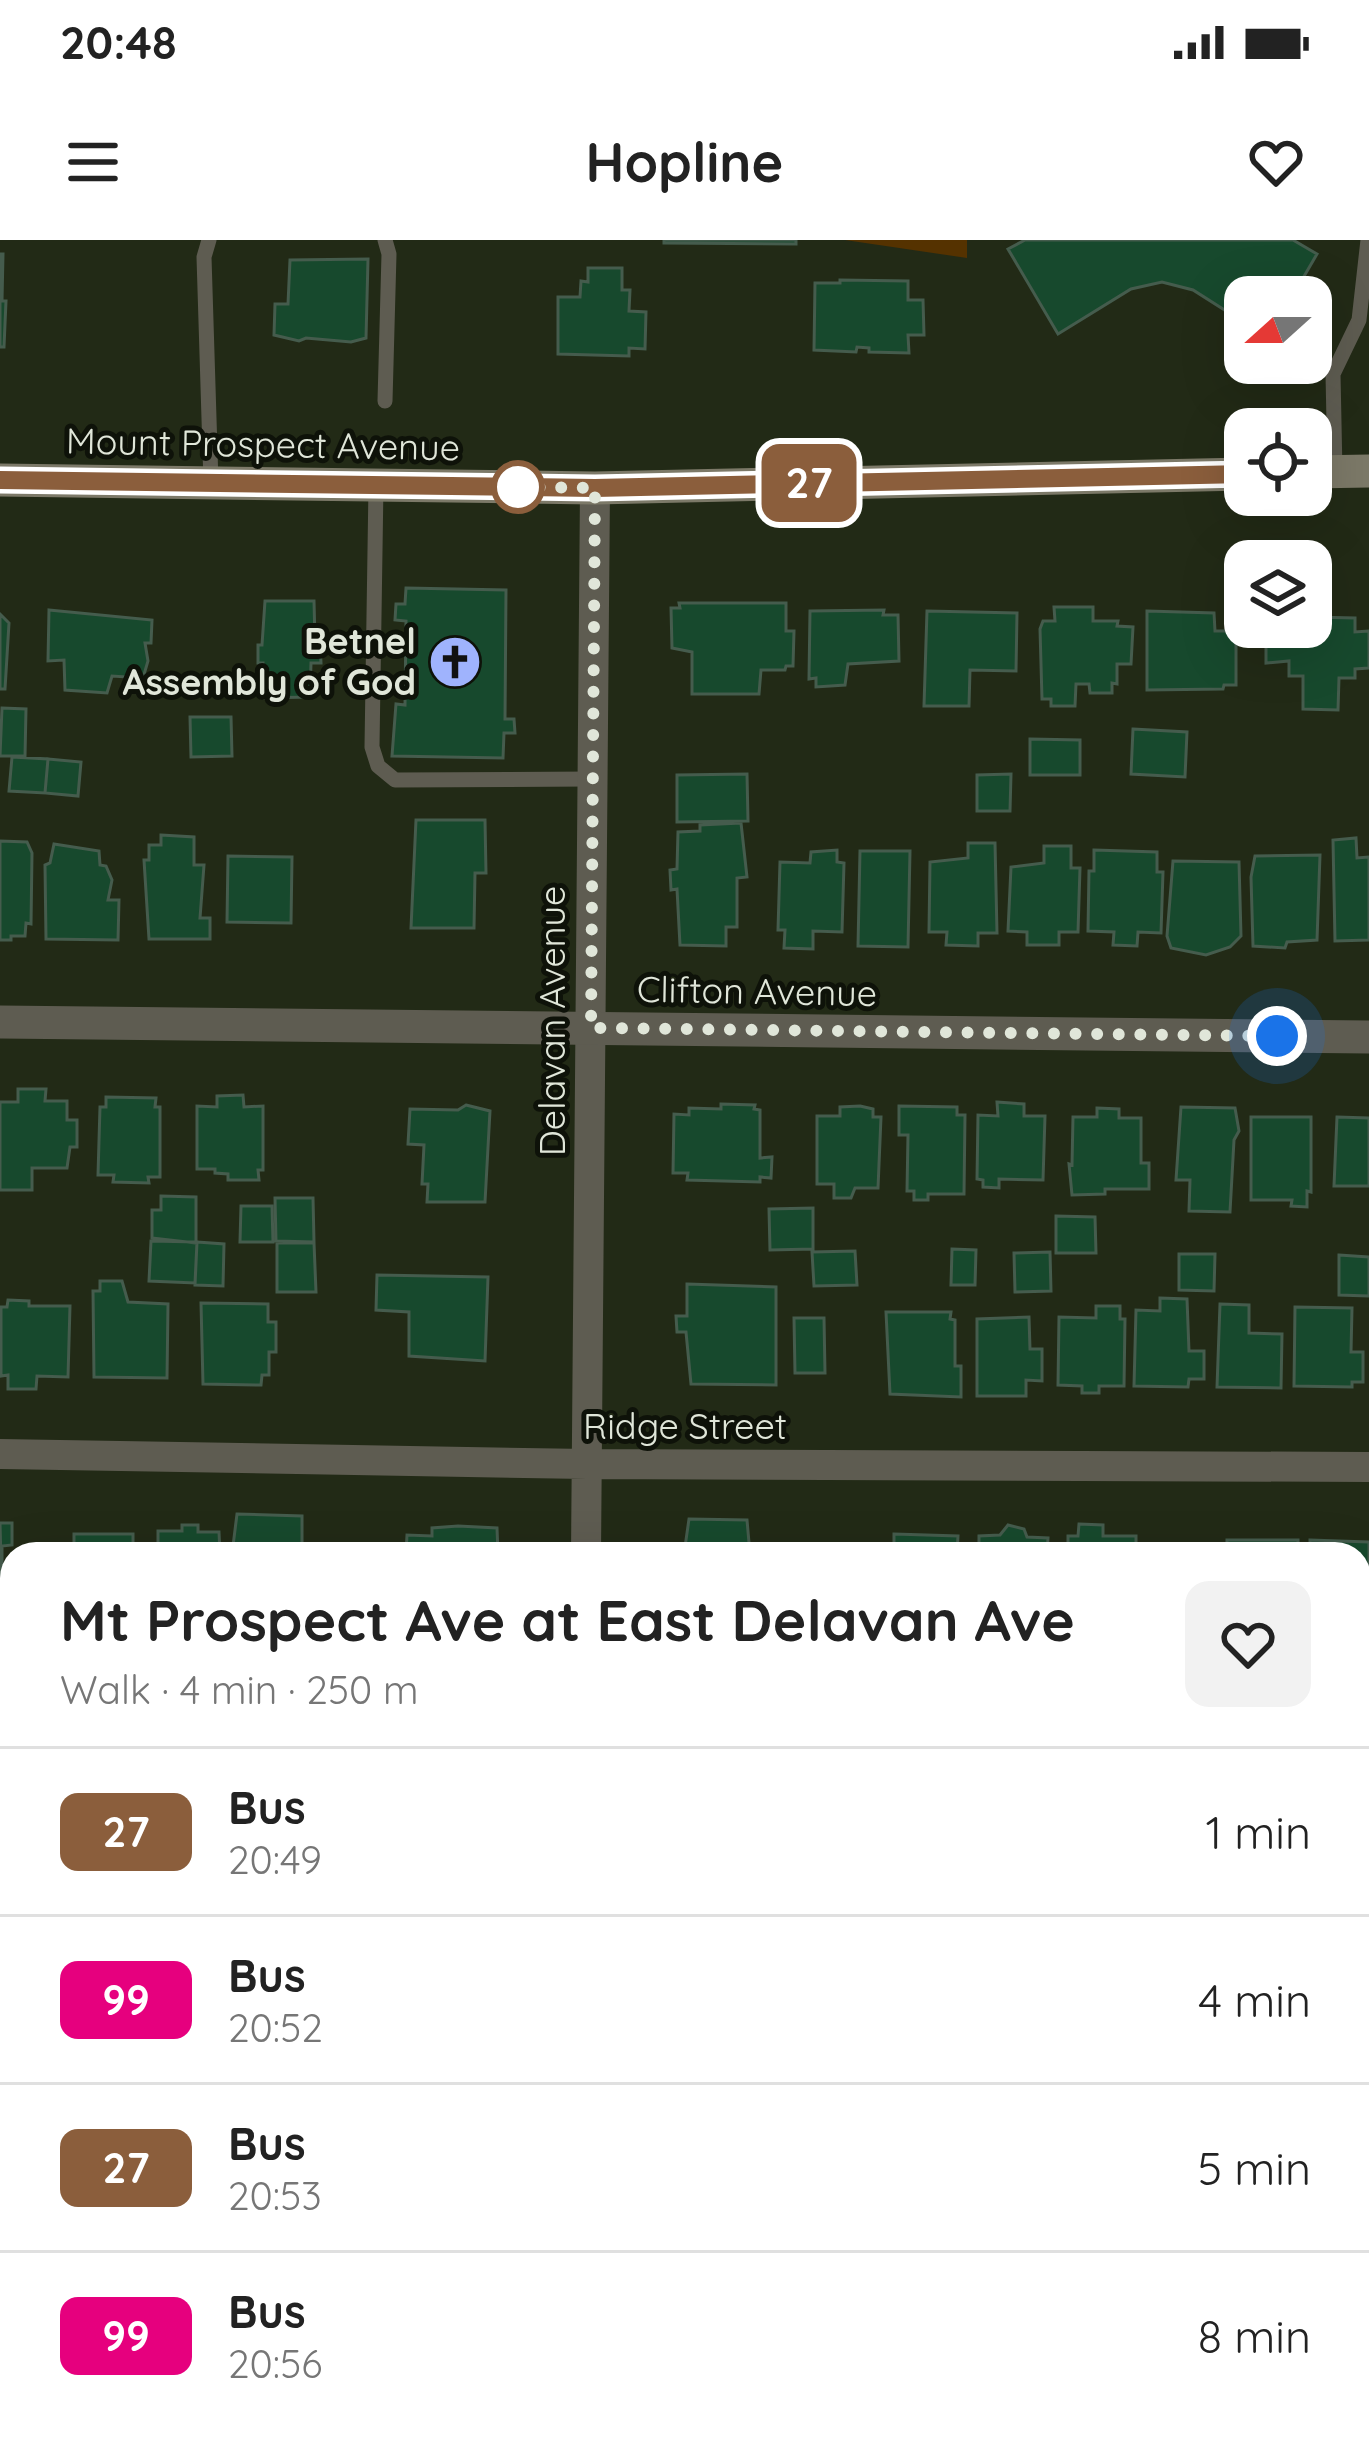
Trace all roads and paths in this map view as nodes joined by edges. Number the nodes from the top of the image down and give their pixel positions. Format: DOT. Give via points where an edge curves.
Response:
graph roads {
  1 [pos="209,240"];
  2 [pos="385,240"];
  3 [pos="1368,240"];
  4 [pos="385,400"];
  5 [pos="1338,472"];
  6 [pos="1224,474"];
  7 [pos="0,480"];
  8 [pos="211,483"];
  9 [pos="376,485"];
  10 [pos="595,488"];
  11 [pos="592,779"];
  12 [pos="0,1022"];
  13 [pos="591,1028"];
  14 [pos="1369,1037"];
  15 [pos="0,1454"];
  16 [pos="587,1464"];
  17 [pos="1369,1467"];
  18 [pos="586,1542"];
  1 -- 8 [label="lane"];
  2 -- 4 [label="lane"];
  3 -- 5 [label="lane" via="1359,320 1333,374"];
  6 -- 10 [label="main road, Mount Prospect Avenue"];
  7 -- 8 [label="main road, Mount Prospect Avenue"];
  8 -- 9 [label="main road, Mount Prospect Avenue"];
  9 -- 10 [label="main road, Mount Prospect Avenue"];
  9 -- 11 [label="lane" via="378,766 395,780"];
  10 -- 11 [label="street, Delavan Avenue"];
  11 -- 13 [label="street, Delavan Avenue"];
  12 -- 13 [label="street, Clifton Avenue"];
  13 -- 14 [label="street, Clifton Avenue"];
  13 -- 16 [label="street, Delavan Avenue"];
  15 -- 16 [label="street, Ridge Street"];
  16 -- 17 [label="street, Ridge Street"];
  16 -- 18 [label="street, Delavan Avenue"];
}
